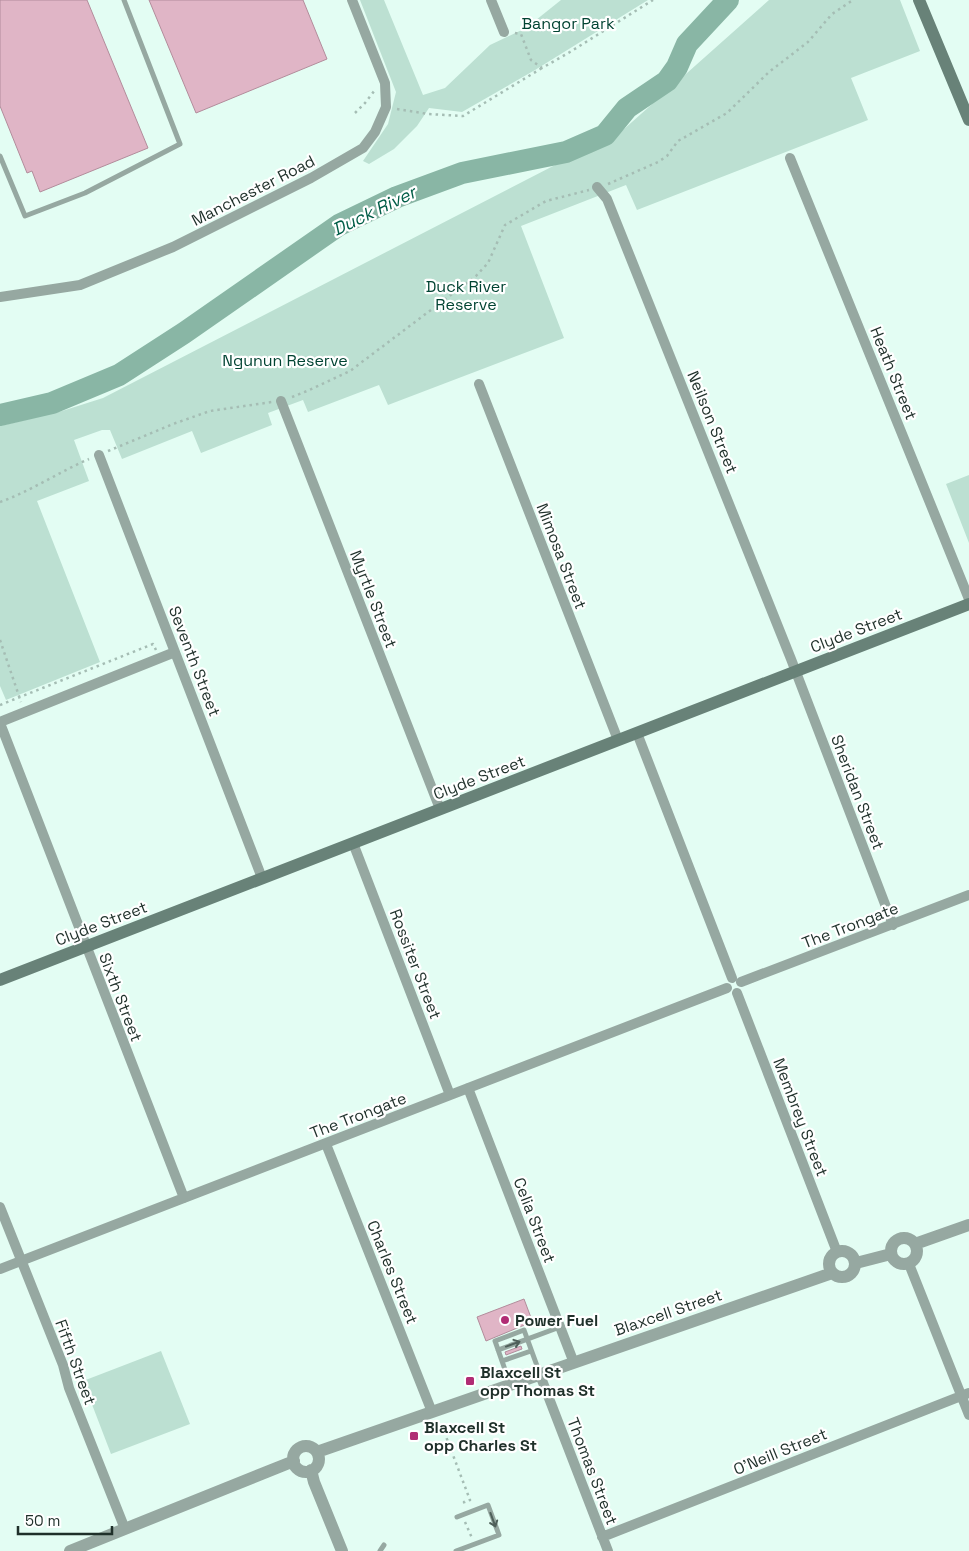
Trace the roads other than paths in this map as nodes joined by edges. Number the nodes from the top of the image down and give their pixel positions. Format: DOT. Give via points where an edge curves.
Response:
graph roads {
  1 [pos="124,0"];
  2 [pos="352,0"];
  3 [pos="491,0"];
  4 [pos="919,0"];
  5 [pos="504,32"];
  6 [pos="969,120"];
  7 [pos="0,156"];
  8 [pos="790,158"];
  9 [pos="597,187"];
  10 [pos="0,297"];
  11 [pos="479,384"];
  12 [pos="281,400"];
  13 [pos="99,455"];
  14 [pos="969,599"];
  15 [pos="969,604"];
  16 [pos="175,652"];
  17 [pos="796,671"];
  18 [pos="0,722"];
  19 [pos="637,733"];
  20 [pos="618,740"];
  21 [pos="440,809"];
  22 [pos="353,843"];
  23 [pos="262,878"];
  24 [pos="969,895"];
  25 [pos="893,924"];
  26 [pos="85,947"];
  27 [pos="0,979"];
  28 [pos="733,983"];
  29 [pos="468,1088"];
  30 [pos="450,1096"];
  31 [pos="326,1144"];
  32 [pos="184,1198"];
  33 [pos="0,1207"];
  34 [pos="969,1225"];
  35 [pos="915,1244"];
  36 [pos="837,1252"];
  37 [pos="891,1254"];
  38 [pos="21,1261"];
  39 [pos="856,1263"];
  40 [pos="909,1264"];
  41 [pos="0,1269"];
  42 [pos="832,1273"];
  43 [pos="560,1327"];
  44 [pos="527,1339"];
  45 [pos="498,1350"];
  46 [pos="531,1350"];
  47 [pos="502,1361"];
  48 [pos="574,1363"];
  49 [pos="540,1374"];
  50 [pos="510,1385"];
  51 [pos="965,1394"];
  52 [pos="432,1412"];
  53 [pos="969,1415"];
  54 [pos="317,1452"];
  55 [pos="294,1461"];
  56 [pos="311,1470"];
  57 [pos="457,1517"];
  58 [pos="125,1528"];
  59 [pos="602,1537"];
  60 [pos="70,1551"];
  61 [pos="342,1551"];
  62 [pos="380,1551"];
  63 [pos="387,1551"];
  64 [pos="456,1551"];
  65 [pos="608,1551"];
  1 -- 7 [label="lane" via="180,144 85,193 26,216"];
  2 -- 10 [label="street, Manchester Road" via="385,83 386,107 375,132 363,148 311,178 173,246 80,285"];
  3 -- 5 [label="street"];
  4 -- 6 [label="main road"];
  8 -- 14 [label="street, Heath Street"];
  9 -- 17 [label="street, Neilson Street" via="607,199"];
  11 -- 20 [label="street, Mimosa Street"];
  12 -- 21 [label="street, Myrtle Street"];
  13 -- 16 [label="street, Seventh Street"];
  15 -- 17 [label="main road, Clyde Street"];
  16 -- 18 [label="street"];
  16 -- 23 [label="street, Seventh Street"];
  17 -- 19 [label="main road, Clyde Street"];
  17 -- 25 [label="street, Sheridan Street"];
  18 -- 26 [label="street, Sixth Street"];
  19 -- 20 [label="main road, Clyde Street"];
  19 -- 28 [label="street"];
  20 -- 21 [label="main road, Clyde Street"];
  21 -- 22 [label="main road, Clyde Street"];
  22 -- 23 [label="main road, Clyde Street"];
  22 -- 30 [label="street, Rossiter Street"];
  23 -- 26 [label="main road, Clyde Street"];
  24 -- 25 [label="street, The Trongate"];
  25 -- 28 [label="street, The Trongate"];
  26 -- 27 [label="main road, Clyde Street"];
  26 -- 32 [label="street, Sixth Street"];
  28 -- 29 [label="street, The Trongate"];
  28 -- 36 [label="street, Membrey Street" via="730,992 737,993"];
  29 -- 30 [label="street, The Trongate"];
  29 -- 43 [label="street, Celia Street"];
  30 -- 31 [label="street, The Trongate"];
  31 -- 32 [label="street, The Trongate"];
  31 -- 52 [label="street, Charles Street"];
  32 -- 38 [label="street, The Trongate"];
  33 -- 38 [label="street, Fifth Street"];
  34 -- 35 [label="street"];
  35 -- 37 [label="street" via="908,1238 899,1239 892,1245"];
  35 -- 40 [label="street" via="917,1255"];
  36 -- 39 [label="street" via="853,1255"];
  36 -- 42 [label="street" via="829,1261"];
  37 -- 39 [label="street"];
  37 -- 40 [label="street" via="898,1263"];
  38 -- 41 [label="street, The Trongate"];
  38 -- 58 [label="street, Fifth Street"];
  39 -- 42 [label="street" via="848,1276 839,1277"];
  40 -- 51 [label="street"];
  42 -- 48 [label="street, Blaxcell Street"];
  43 -- 44 [label="lane"];
  43 -- 48 [label="street, Celia Street"];
  45 -- 44 [label="lane, one-way"];
  44 -- 45 [label="lane" via="524,1330 494,1341"];
  44 -- 46 [label="lane"];
  45 -- 47 [label="lane"];
  46 -- 47 [label="lane"];
  46 -- 49 [label="lane"];
  47 -- 50 [label="lane"];
  48 -- 49 [label="street, Blaxcell Street"];
  49 -- 50 [label="street, Blaxcell Street"];
  49 -- 59 [label="street, Thomas Street"];
  50 -- 52 [label="street, Blaxcell Street"];
  51 -- 53 [label="street"];
  51 -- 59 [label="street, O'Neill Street"];
  52 -- 54 [label="street, Blaxcell Street"];
  54 -- 55 [label="street" via="308,1446 300,1448"];
  54 -- 56 [label="street" via="319,1460"];
  55 -- 56 [label="street" via="300,1470"];
  55 -- 58 [label="street"];
  56 -- 61 [label="street"];
  57 -- 64 [label="lane, one-way" via="488,1505 499,1535"];
  58 -- 60 [label="street"];
  59 -- 65 [label="street, Thomas Street"];
  62 -- 63 [label="lane" via="384,1545"];
}
